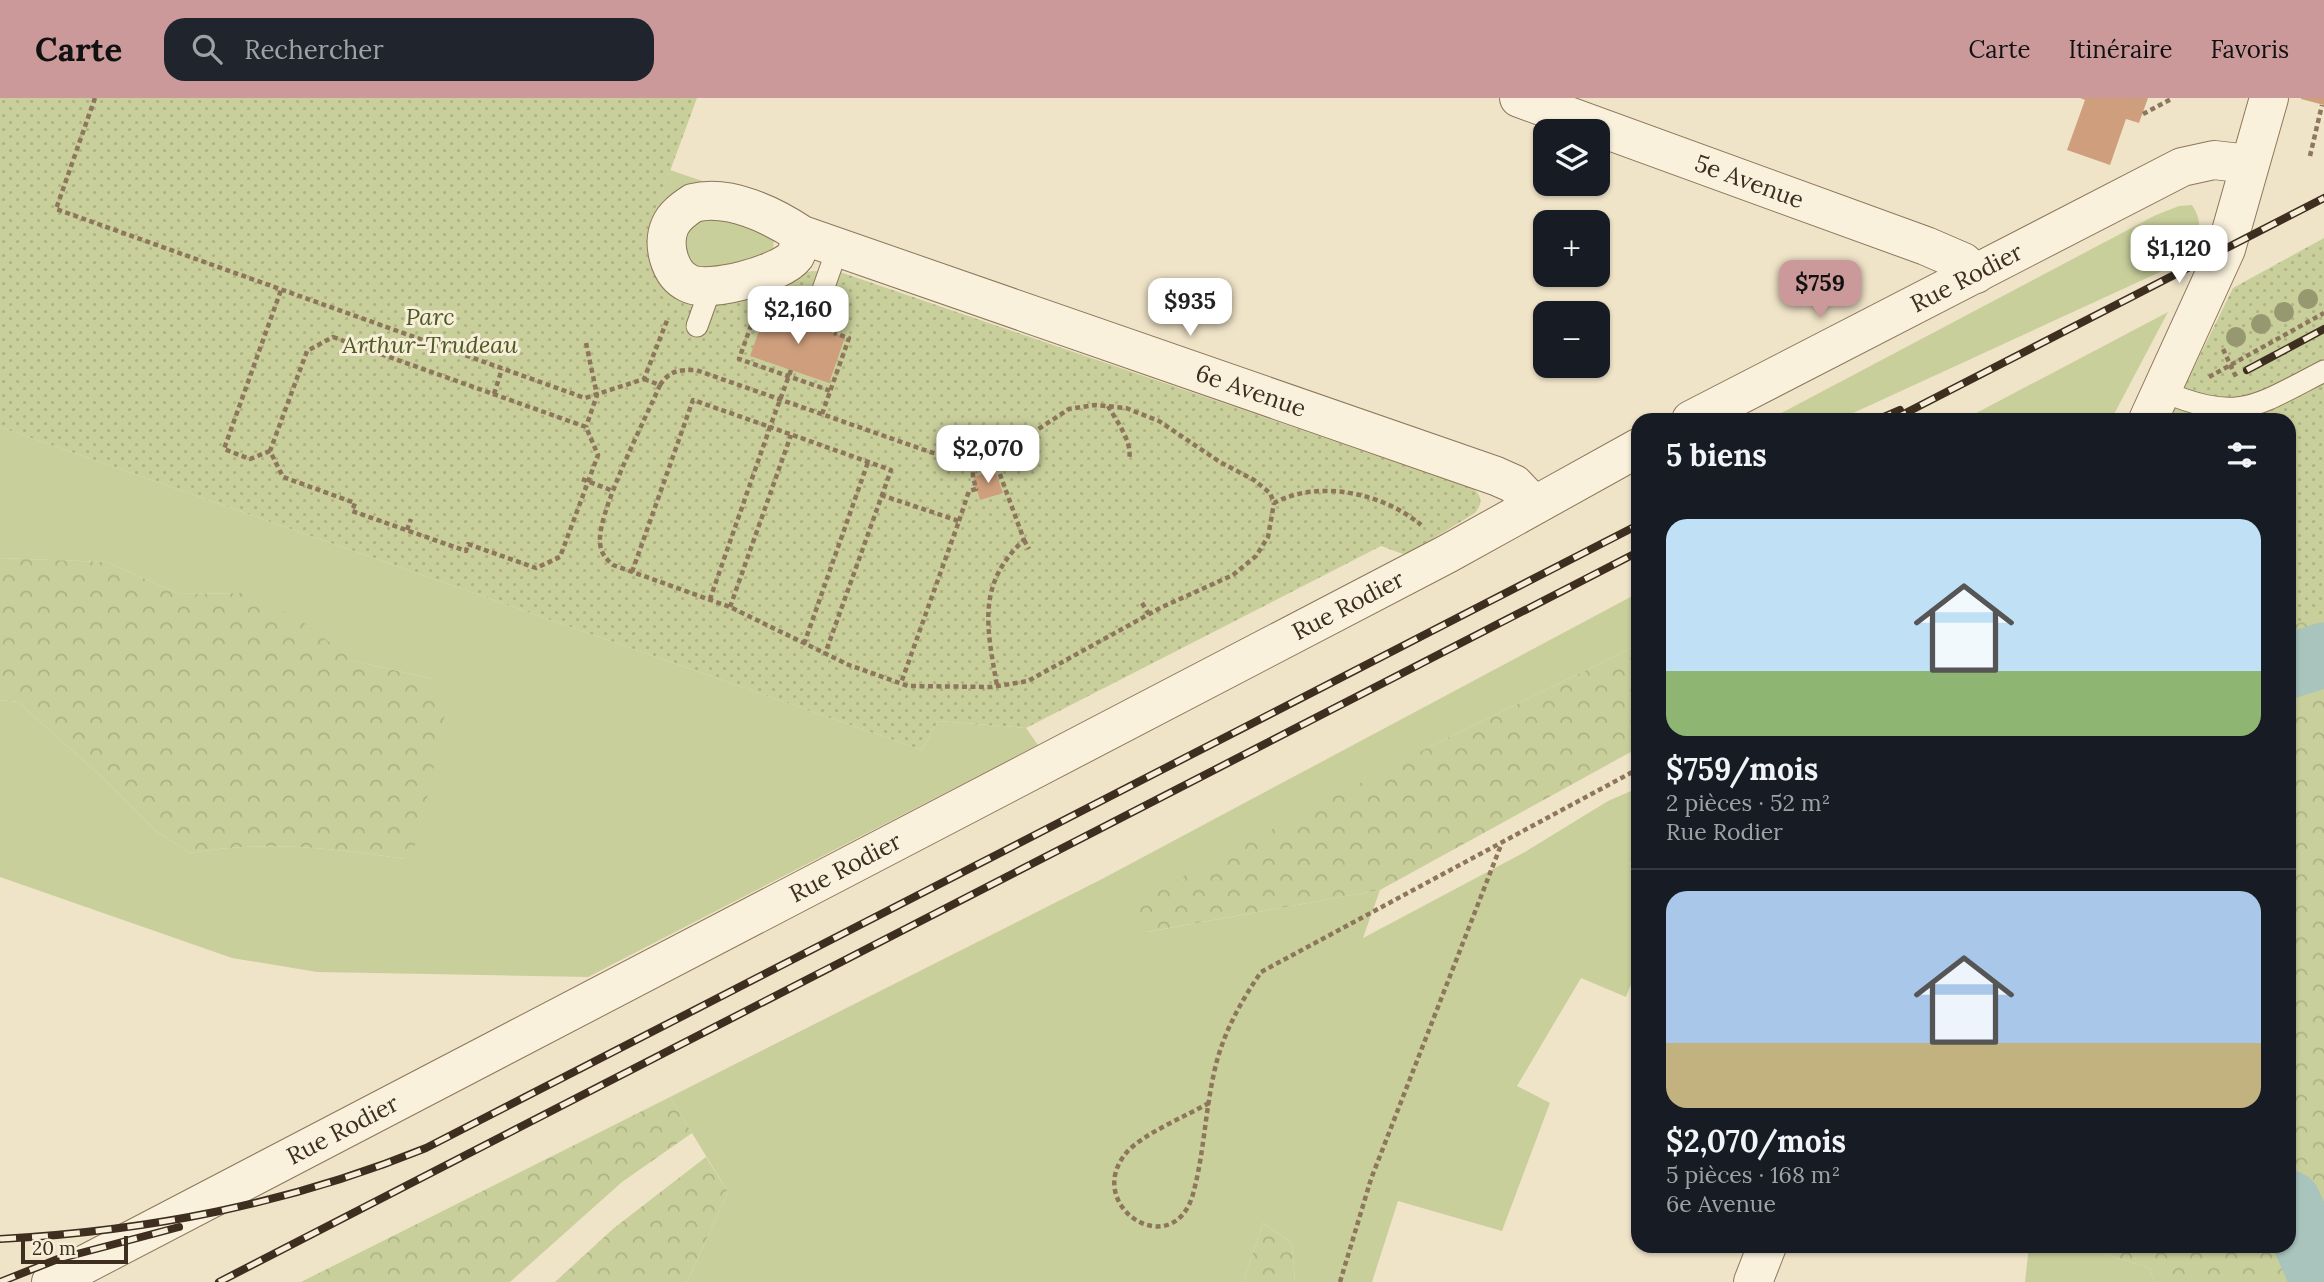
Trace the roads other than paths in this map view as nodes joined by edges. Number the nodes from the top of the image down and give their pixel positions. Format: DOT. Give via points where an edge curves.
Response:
graph roads {
  1 [pos="1519,98"];
  2 [pos="2269,98"];
  3 [pos="2249,164"];
  4 [pos="802,235"];
  5 [pos="838,247"];
  6 [pos="1976,274"];
  7 [pos="710,287"];
  8 [pos="818,322"];
  9 [pos="697,326"];
  10 [pos="2324,371"];
  11 [pos="2155,406"];
  12 [pos="1705,413"];
  13 [pos="1631,452"];
  14 [pos="1534,505"];
  15 [pos="1764,1253"];
  16 [pos="51,1282"];
  17 [pos="1753,1282"];
  1 -- 6 [label="street, 5e Avenue" via="1926,246 1963,262"];
  2 -- 3 [label="street"];
  3 -- 6 [label="street, Rue Rodier" via="2214,160 2182,167"];
  3 -- 11 [label="street" via="2226,249"];
  4 -- 5 [label="street, 6e Avenue"];
  4 -- 7 [label="street" via="795,256 787,261 746,279"];
  4 -- 7 [label="street, 6e Avenue" via="779,220 723,201 693,203 670,225 668,256 682,279"];
  5 -- 8 [label="lane"];
  5 -- 14 [label="street, 6e Avenue" via="1486,472 1514,484"];
  6 -- 12 [label="street, Rue Rodier"];
  7 -- 9 [label="lane"];
  10 -- 11 [label="lane" via="2269,400 2236,409"];
  13 -- 14 [label="street, Rue Rodier"];
  14 -- 16 [label="street, Rue Rodier"];
  15 -- 17 [label="street"];
}
